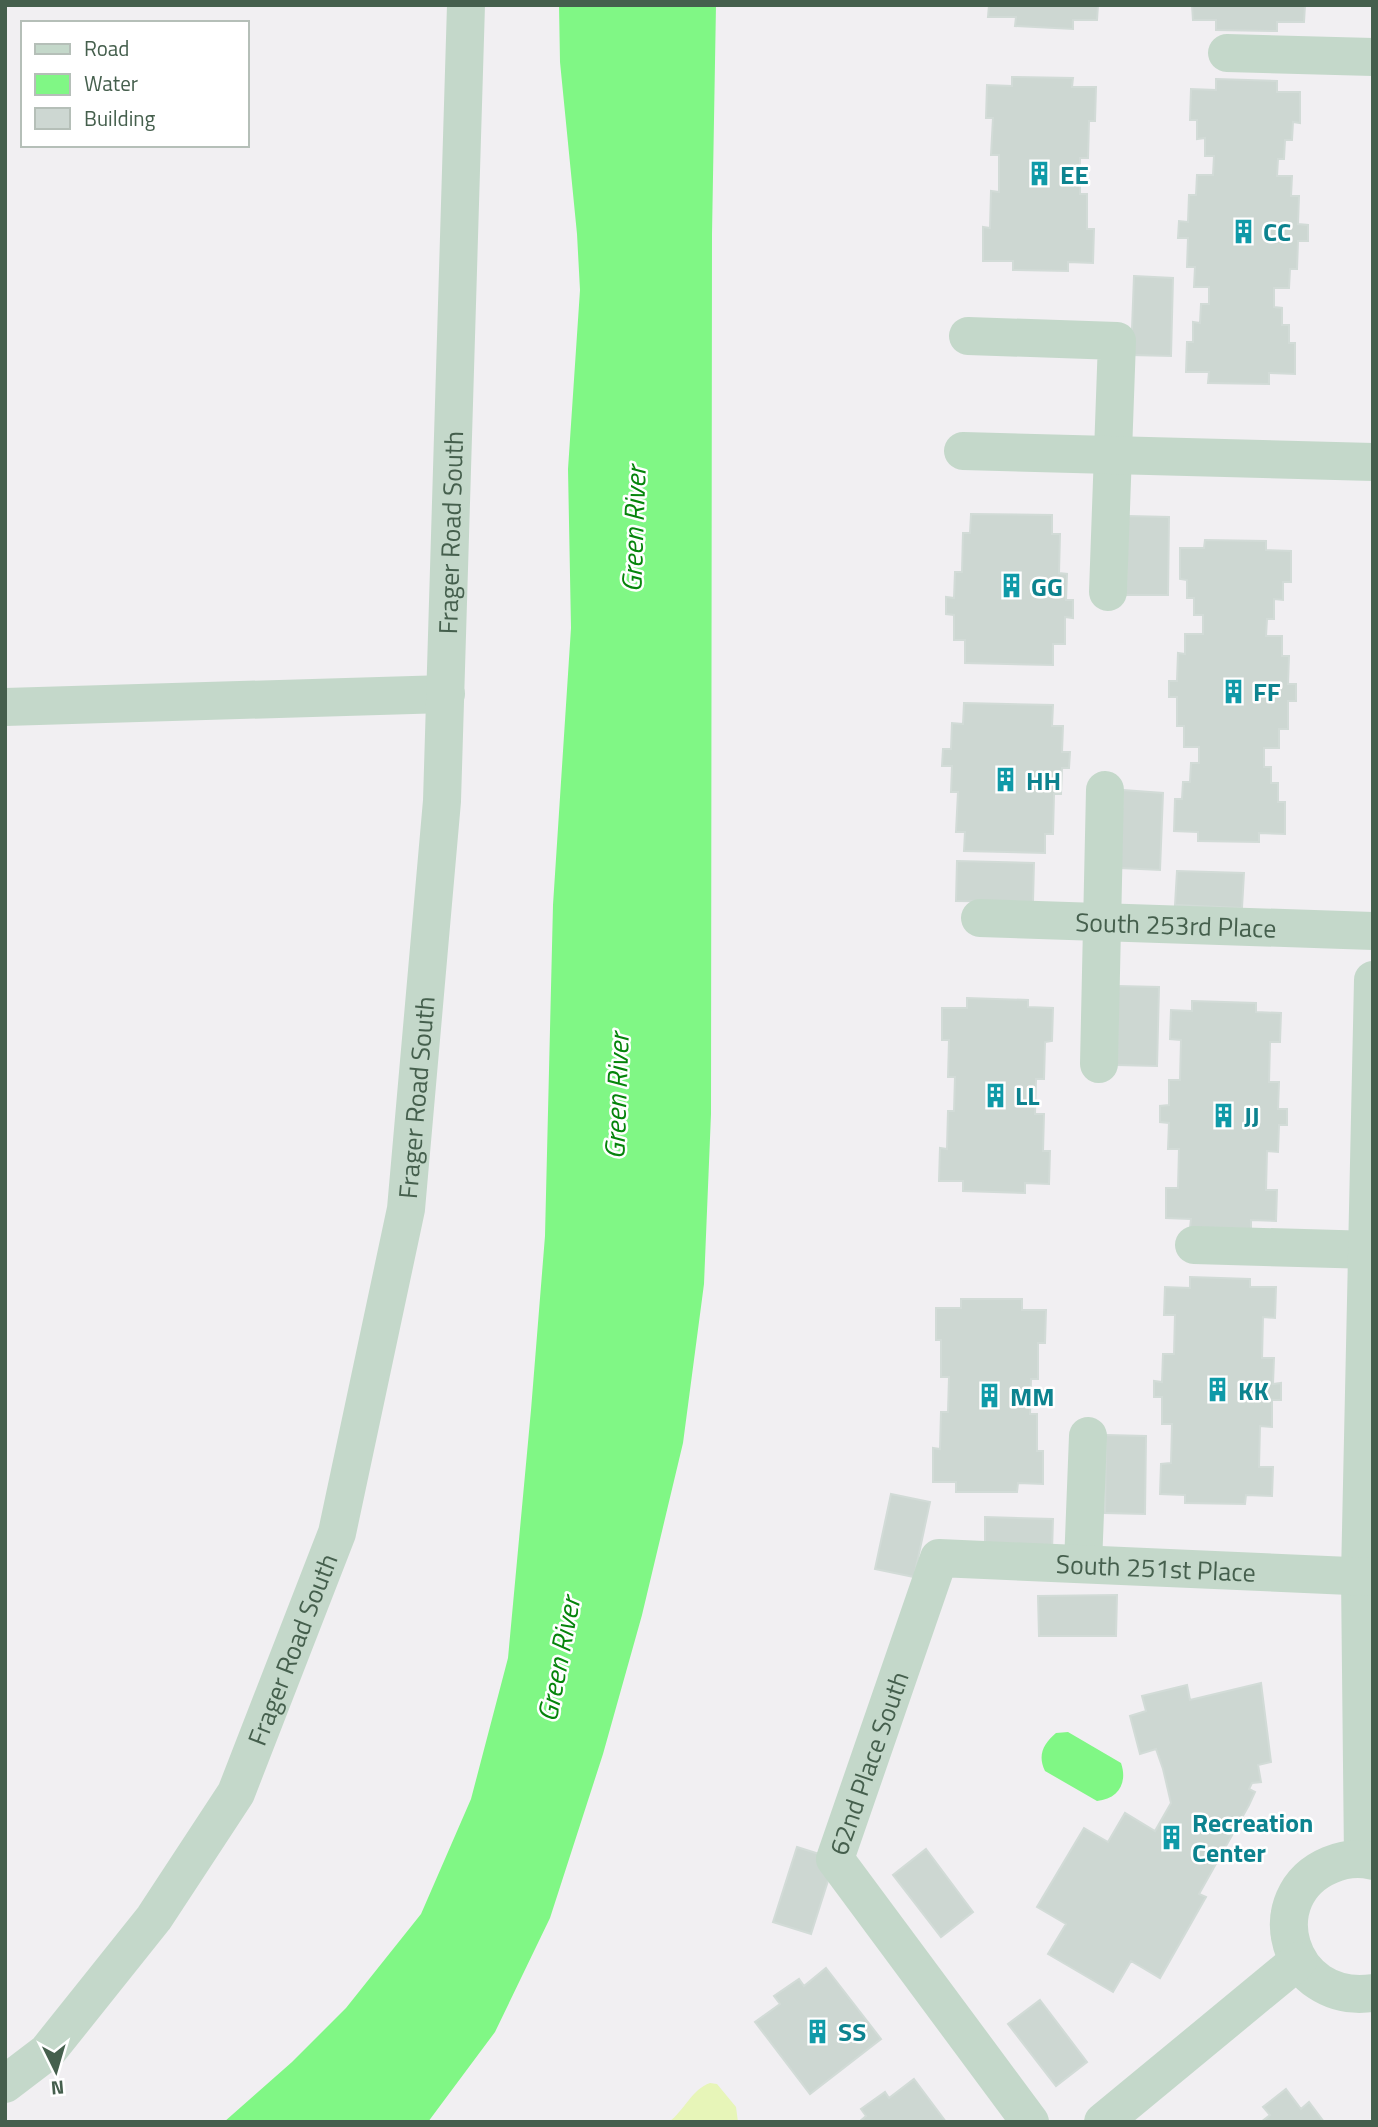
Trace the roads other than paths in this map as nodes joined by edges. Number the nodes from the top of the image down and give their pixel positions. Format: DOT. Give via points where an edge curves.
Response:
graph roads {
  1 [pos="466,5"];
  2 [pos="1227,53"];
  3 [pos="1373,57"];
  4 [pos="968,336"];
  5 [pos="963,451"];
  6 [pos="1113,456"];
  7 [pos="1373,462"];
  8 [pos="1108,592"];
  9 [pos="446,694"];
  10 [pos="5,707"];
  11 [pos="1105,790"];
  12 [pos="980,918"];
  13 [pos="1102,921"];
  14 [pos="1373,931"];
  15 [pos="1373,980"];
  16 [pos="1099,1064"];
  17 [pos="1194,1245"];
  18 [pos="1370,1250"];
  19 [pos="1088,1436"];
  20 [pos="939,1558"];
  21 [pos="1083,1564"];
  22 [pos="1366,1576"];
  23 [pos="1368,1860"];
  24 [pos="1298,1961"];
  25 [pos="1373,1993"];
  26 [pos="5,2084"];
  27 [pos="1030,2122"];
  28 [pos="1104,2122"];
  1 -- 9 [label="street, Frager Road South"];
  2 -- 3 [label="street"];
  4 -- 6 [label="street" via="1117,341"];
  5 -- 6 [label="street"];
  6 -- 7 [label="street"];
  6 -- 8 [label="street"];
  9 -- 10 [label="street"];
  9 -- 26 [label="street, Frager Road South" via="442,801 406,1209 337,1533 236,1793 130,1949 47,2052"];
  11 -- 13 [label="street"];
  12 -- 13 [label="street, South 253rd Place"];
  13 -- 14 [label="street, South 253rd Place"];
  13 -- 16 [label="street"];
  15 -- 18 [label="street"];
  17 -- 18 [label="street"];
  18 -- 22 [label="street"];
  19 -- 21 [label="street"];
  20 -- 21 [label="street, South 251st Place"];
  20 -- 27 [label="street, 62nd Place South" via="835,1859"];
  21 -- 22 [label="street, South 251st Place"];
  22 -- 23 [label="street"];
  23 -- 24 [label="street" via="1342,1860 1322,1868 1306,1882 1294,1900 1289,1920 1290,1941"];
  24 -- 25 [label="street" via="1313,1979 1332,1990 1355,1996"];
  24 -- 28 [label="street"];
}
